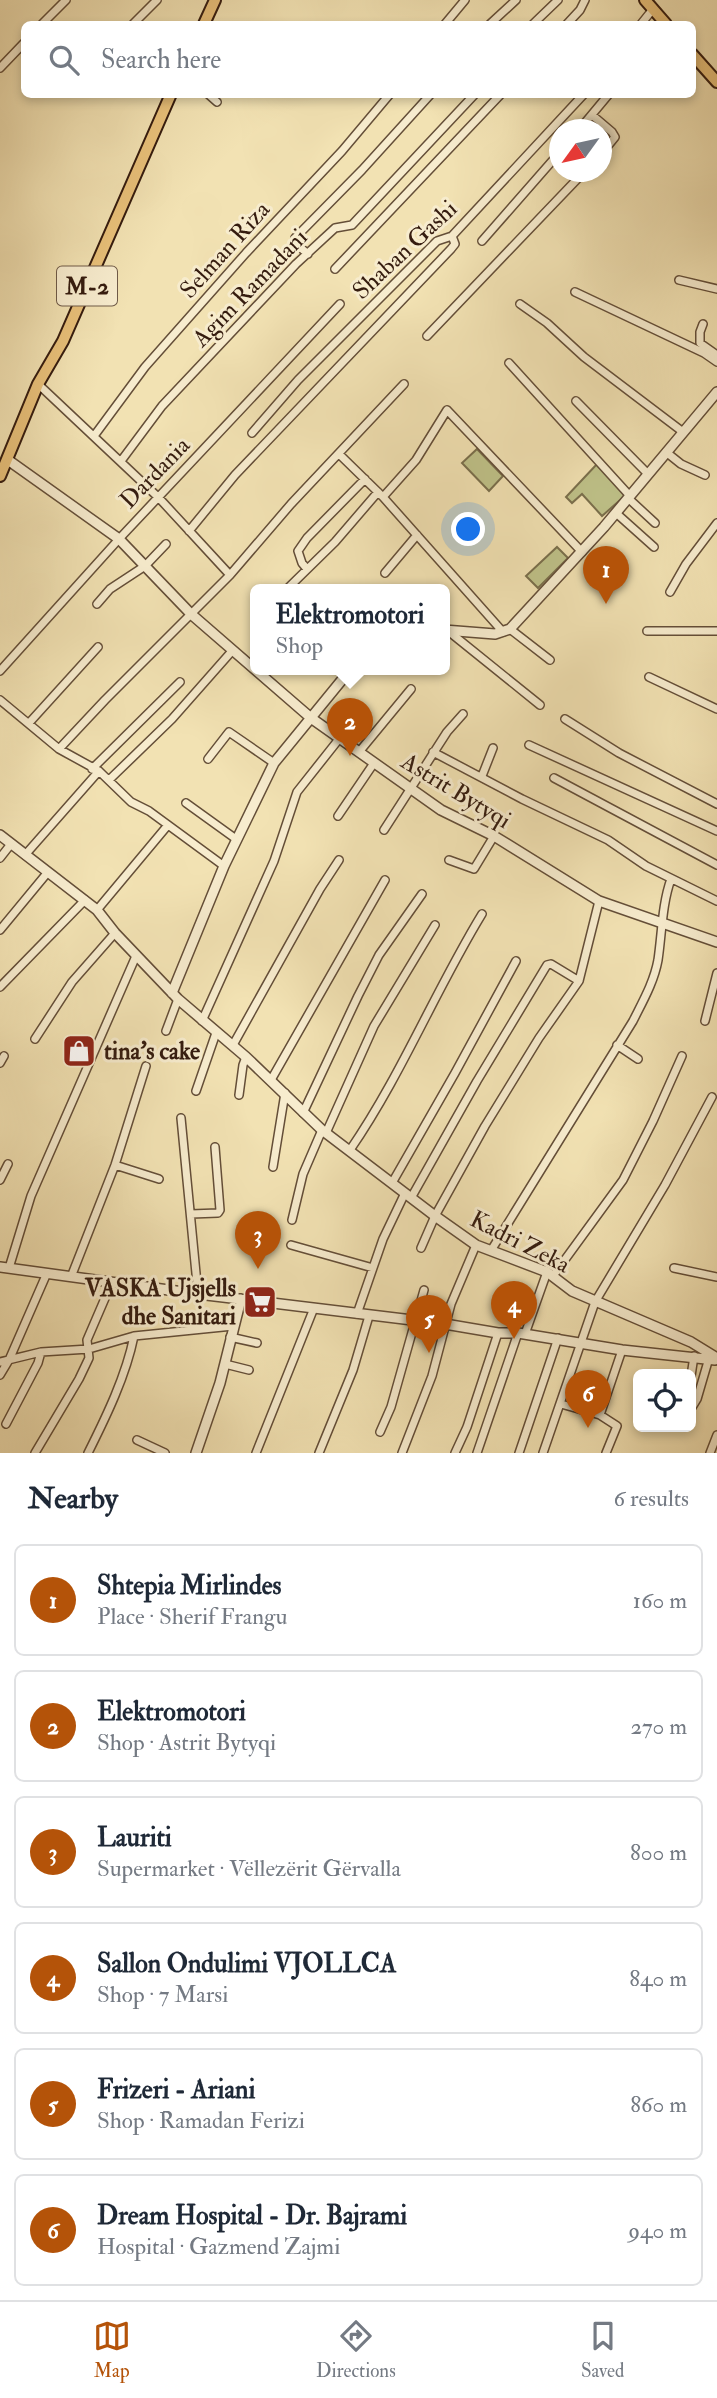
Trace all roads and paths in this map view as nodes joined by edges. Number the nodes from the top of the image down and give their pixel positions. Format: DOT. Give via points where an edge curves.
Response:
graph roads {
  1 [pos="66,0"];
  2 [pos="157,0"];
  3 [pos="215,0"];
  4 [pos="465,0"];
  5 [pos="516,0"];
  6 [pos="558,0"];
  7 [pos="585,0"];
  8 [pos="645,0"];
  9 [pos="653,9"];
  10 [pos="45,21"];
  11 [pos="136,21"];
  12 [pos="205,21"];
  13 [pos="448,21"];
  14 [pos="493,21"];
  15 [pos="536,21"];
  16 [pos="570,21"];
  17 [pos="643,21"];
  18 [pos="663,21"];
  19 [pos="21,46"];
  20 [pos="696,58"];
  21 [pos="0,68"];
  22 [pos="717,82"];
  23 [pos="169,98"];
  24 [pos="212,98"];
  25 [pos="387,98"];
  26 [pos="427,98"];
  27 [pos="471,98"];
  28 [pos="497,98"];
  29 [pos="580,98"];
  30 [pos="606,98"];
  31 [pos="217,102"];
  32 [pos="592,115"];
  33 [pos="589,119"];
  34 [pos="597,119"];
  35 [pos="549,164"];
  36 [pos="574,182"];
  37 [pos="452,236"];
  38 [pos="482,241"];
  39 [pos="308,254"];
  40 [pos="335,269"];
  41 [pos="679,280"];
  42 [pos="717,289"];
  43 [pos="575,292"];
  44 [pos="340,304"];
  45 [pos="520,304"];
  46 [pos="703,324"];
  47 [pos="427,336"];
  48 [pos="717,355"];
  49 [pos="717,362"];
  50 [pos="509,363"];
  51 [pos="38,384"];
  52 [pos="404,384"];
  53 [pos="716,395"];
  54 [pos="576,401"];
  55 [pos="682,432"];
  56 [pos="251,433"];
  57 [pos="94,436"];
  58 [pos="666,452"];
  59 [pos="340,454"];
  60 [pos="8,460"];
  61 [pos="121,461"];
  62 [pos="647,473"];
  63 [pos="705,475"];
  64 [pos="0,476"];
  65 [pos="365,479"];
  66 [pos="380,494"];
  67 [pos="629,497"];
  68 [pos="159,498"];
  69 [pos="616,513"];
  70 [pos="655,523"];
  71 [pos="717,523"];
  72 [pos="189,531"];
  73 [pos="417,535"];
  74 [pos="119,539"];
  75 [pos="166,544"];
  76 [pos="654,547"];
  77 [pos="582,552"];
  78 [pos="145,566"];
  79 [pos="307,569"];
  80 [pos="385,573"];
  81 [pos="230,575"];
  82 [pos="292,584"];
  83 [pos="670,592"];
  84 [pos="97,604"];
  85 [pos="191,614"];
  86 [pos="450,630"];
  87 [pos="506,631"];
  88 [pos="647,631"];
  89 [pos="717,631"];
  90 [pos="450,633"];
  91 [pos="98,646"];
  92 [pos="232,651"];
  93 [pos="550,660"];
  94 [pos="250,666"];
  95 [pos="0,671"];
  96 [pos="260,675"];
  97 [pos="345,675"];
  98 [pos="649,677"];
  99 [pos="180,682"];
  100 [pos="411,689"];
  101 [pos="0,700"];
  102 [pos="540,705"];
  103 [pos="717,709"];
  104 [pos="463,714"];
  105 [pos="311,718"];
  106 [pos="565,719"];
  107 [pos="29,723"];
  108 [pos="339,739"];
  109 [pos="529,745"];
  110 [pos="493,748"];
  111 [pos="60,749"];
  112 [pos="359,752"];
  113 [pos="433,752"];
  114 [pos="208,759"];
  115 [pos="274,763"];
  116 [pos="374,763"];
  117 [pos="96,770"];
  118 [pos="482,776"];
  119 [pos="554,778"];
  120 [pos="109,780"];
  121 [pos="411,789"];
  122 [pos="186,803"];
  123 [pos="717,804"];
  124 [pos="338,816"];
  125 [pos="168,825"];
  126 [pos="384,830"];
  127 [pos="717,831"];
  128 [pos="0,835"];
  129 [pos="494,836"];
  130 [pos="236,839"];
  131 [pos="11,845"];
  132 [pos="25,855"];
  133 [pos="0,858"];
  134 [pos="339,860"];
  135 [pos="449,860"];
  136 [pos="717,865"];
  137 [pos="224,866"];
  138 [pos="48,872"];
  139 [pos="671,879"];
  140 [pos="385,880"];
  141 [pos="422,894"];
  142 [pos="85,900"];
  143 [pos="599,901"];
  144 [pos="717,901"];
  145 [pos="97,910"];
  146 [pos="482,914"];
  147 [pos="663,922"];
  148 [pos="435,925"];
  149 [pos="0,930"];
  150 [pos="115,933"];
  151 [pos="717,942"];
  152 [pos="136,956"];
  153 [pos="516,961"];
  154 [pos="717,973"];
  155 [pos="579,981"];
  156 [pos="0,987"];
  157 [pos="175,996"];
  158 [pos="202,1021"];
  159 [pos="705,1021"];
  160 [pos="166,1031"];
  161 [pos="216,1032"];
  162 [pos="34,1039"];
  163 [pos="233,1045"];
  164 [pos="617,1045"];
  165 [pos="682,1056"];
  166 [pos="246,1057"];
  167 [pos="638,1059"];
  168 [pos="146,1066"];
  169 [pos="271,1080"];
  170 [pos="196,1091"];
  171 [pos="285,1093"];
  172 [pos="239,1095"];
  173 [pos="712,1097"];
  174 [pos="303,1113"];
  175 [pos="181,1118"];
  176 [pos="324,1132"];
  177 [pos="215,1147"];
  178 [pos="350,1150"];
  179 [pos="8,1164"];
  180 [pos="116,1165"];
  181 [pos="273,1167"];
  182 [pos="159,1179"];
  183 [pos="0,1180"];
  184 [pos="392,1183"];
  185 [pos="408,1195"];
  186 [pos="191,1214"];
  187 [pos="435,1216"];
  188 [pos="292,1220"];
  189 [pos="291,1245"];
  190 [pos="476,1245"];
  191 [pos="421,1248"];
  192 [pos="492,1250"];
  193 [pos="4,1268"];
  194 [pos="373,1268"];
  195 [pos="674,1268"];
  196 [pos="47,1273"];
  197 [pos="550,1274"];
  198 [pos="71,1277"];
  199 [pos="717,1277"];
  200 [pos="111,1282"];
  201 [pos="424,1290"];
  202 [pos="198,1294"];
  203 [pos="241,1299"];
  204 [pos="595,1301"];
  205 [pos="314,1308"];
  206 [pos="357,1314"];
  207 [pos="369,1316"];
  208 [pos="415,1322"];
  209 [pos="446,1324"];
  210 [pos="233,1326"];
  211 [pos="498,1334"];
  212 [pos="521,1334"];
  213 [pos="134,1336"];
  214 [pos="230,1337"];
  215 [pos="558,1338"];
  216 [pos="581,1342"];
  217 [pos="257,1343"];
  218 [pos="89,1349"];
  219 [pos="622,1350"];
  220 [pos="41,1352"];
  221 [pos="694,1356"];
  222 [pos="714,1359"];
  223 [pos="4,1361"];
  224 [pos="225,1364"];
  225 [pos="692,1369"];
  226 [pos="249,1370"];
  227 [pos="0,1375"];
  228 [pos="696,1401"];
  229 [pos="561,1404"];
  230 [pos="600,1415"];
  231 [pos="6,1424"];
  232 [pos="380,1432"];
  233 [pos="717,1435"];
  234 [pos="137,1440"];
  235 [pos="35,1453"];
  236 [pos="88,1453"];
  237 [pos="165,1453"];
  238 [pos="197,1453"];
  239 [pos="256,1453"];
  240 [pos="319,1453"];
  241 [pos="402,1453"];
  242 [pos="455,1453"];
  243 [pos="477,1453"];
  244 [pos="519,1453"];
  245 [pos="543,1453"];
  246 [pos="606,1453"];
  247 [pos="710,1453"];
  1 -- 10 [label="street"];
  2 -- 11 [label="street"];
  3 -- 12 [label="main road"];
  4 -- 13 [label="street"];
  5 -- 14 [label="street"];
  6 -- 15 [label="street"];
  7 -- 16 [label="street"];
  8 -- 9 [label="main road"];
  9 -- 17 [label="street"];
  9 -- 18 [label="main road"];
  19 -- 21 [label="street"];
  20 -- 22 [label="main road"];
  23 -- 51 [label="main road, M-2" via="64,341"];
  24 -- 31 [label="street"];
  25 -- 57 [label="street, Selman Riza" via="145,368"];
  26 -- 39 [label="street" via="295,238"];
  27 -- 39 [label="street, Agim Ramadani" via="354,223 335,228"];
  28 -- 40 [label="street"];
  29 -- 37 [label="street, Shaban Gashi"];
  30 -- 32 [label="street"];
  32 -- 33 [label="street"];
  32 -- 34 [label="street"];
  35 -- 38 [label="street"];
  36 -- 47 [label="street"];
  37 -- 56 [label="street, Shaban Gashi" via="437,241"];
  37 -- 72 [label="street" via="455,244 235,475"];
  39 -- 61 [label="street, Agim Ramadani" via="162,406"];
  41 -- 42 [label="street"];
  43 -- 49 [label="street"];
  44 -- 68 [label="street, Dardania"];
  45 -- 55 [label="street"];
  46 -- 48 [label="street" via="700,343"];
  50 -- 67 [label="street"];
  51 -- 57 [label="street"];
  51 -- 60 [label="main road, M-2"];
  52 -- 59 [label="street"];
  53 -- 55 [label="street"];
  54 -- 62 [label="street"];
  55 -- 58 [label="street"];
  57 -- 61 [label="street"];
  58 -- 62 [label="street"];
  58 -- 63 [label="street"];
  59 -- 65 [label="street"];
  59 -- 81 [label="street"];
  60 -- 64 [label="main road, M-2"];
  60 -- 74 [label="street, Astrit Bytyqi"];
  61 -- 68 [label="street"];
  62 -- 67 [label="street"];
  65 -- 66 [label="street"];
  65 -- 79 [label="street" via="298,551"];
  66 -- 73 [label="street"];
  66 -- 77 [label="street" via="416,460 447,410"];
  66 -- 79 [label="street"];
  67 -- 69 [label="street"];
  67 -- 70 [label="street"];
  68 -- 72 [label="street"];
  68 -- 74 [label="street, Dardania"];
  69 -- 76 [label="street"];
  69 -- 77 [label="street"];
  71 -- 83 [label="street"];
  72 -- 81 [label="street"];
  73 -- 80 [label="street"];
  73 -- 87 [label="street"];
  74 -- 78 [label="street, Astrit Bytyqi"];
  74 -- 95 [label="street, Dardania"];
  75 -- 78 [label="street"];
  77 -- 87 [label="street"];
  78 -- 84 [label="street" via="110,589"];
  78 -- 85 [label="street, Astrit Bytyqi"];
  79 -- 82 [label="street"];
  81 -- 85 [label="street"];
  85 -- 92 [label="street, Astrit Bytyqi"];
  85 -- 111 [label="street"];
  86 -- 87 [label="street"];
  87 -- 93 [label="street"];
  88 -- 89 [label="street"];
  90 -- 102 [label="street"];
  91 -- 107 [label="street"];
  92 -- 94 [label="street, Astrit Bytyqi"];
  92 -- 120 [label="street" via="172,719"];
  96 -- 105 [label="street, Astrit Bytyqi"];
  97 -- 105 [label="street"];
  98 -- 103 [label="street"];
  99 -- 117 [label="street"];
  100 -- 112 [label="street"];
  101 -- 107 [label="street"];
  104 -- 113 [label="street"];
  105 -- 108 [label="street, Astrit Bytyqi"];
  105 -- 115 [label="street"];
  106 -- 123 [label="street"];
  107 -- 111 [label="street"];
  108 -- 112 [label="street, Astrit Bytyqi"];
  108 -- 158 [label="street" via="297,792 274,860"];
  109 -- 127 [label="street"];
  110 -- 118 [label="street"];
  111 -- 117 [label="street"];
  112 -- 116 [label="street, Astrit Bytyqi"];
  113 -- 118 [label="street"];
  113 -- 121 [label="street"];
  114 -- 115 [label="street" via="229,732"];
  115 -- 130 [label="street"];
  116 -- 121 [label="street, Astrit Bytyqi"];
  116 -- 124 [label="street"];
  117 -- 120 [label="street"];
  117 -- 132 [label="street"];
  118 -- 139 [label="street" via="608,840"];
  119 -- 136 [label="street"];
  120 -- 125 [label="street" via="131,802"];
  121 -- 126 [label="street"];
  121 -- 129 [label="street, Astrit Bytyqi" via="440,810"];
  122 -- 130 [label="street"];
  125 -- 137 [label="street"];
  125 -- 145 [label="street"];
  128 -- 131 [label="street, Kadri Zeka"];
  129 -- 135 [label="street" via="474,869"];
  129 -- 143 [label="street, Astrit Bytyqi"];
  130 -- 137 [label="street"];
  131 -- 132 [label="street, Kadri Zeka"];
  131 -- 133 [label="street"];
  132 -- 138 [label="street, Kadri Zeka"];
  134 -- 163 [label="street"];
  137 -- 157 [label="street"];
  138 -- 142 [label="street, Kadri Zeka"];
  138 -- 149 [label="street"];
  139 -- 144 [label="street"];
  139 -- 147 [label="street"];
  140 -- 169 [label="street"];
  141 -- 174 [label="street" via="379,955"];
  142 -- 145 [label="street, Kadri Zeka"];
  142 -- 156 [label="street"];
  143 -- 147 [label="street, Astrit Bytyqi"];
  143 -- 155 [label="street"];
  145 -- 150 [label="street, Kadri Zeka"];
  146 -- 178 [label="street"];
  147 -- 151 [label="street, Astrit Bytyqi"];
  147 -- 164 [label="street" via="649,990"];
  148 -- 176 [label="street" via="374,1026"];
  150 -- 152 [label="street, Kadri Zeka"];
  150 -- 162 [label="street" via="72,982"];
  152 -- 157 [label="street, Kadri Zeka"];
  152 -- 193 [label="street"];
  153 -- 184 [label="street"];
  154 -- 159 [label="street"];
  155 -- 185 [label="street" via="547,965"];
  155 -- 187 [label="street" via="530,1052"];
  157 -- 158 [label="street, Kadri Zeka"];
  157 -- 160 [label="street"];
  158 -- 161 [label="street, Kadri Zeka"];
  161 -- 163 [label="street, Kadri Zeka"];
  161 -- 170 [label="street"];
  163 -- 166 [label="street, Kadri Zeka"];
  164 -- 167 [label="street"];
  164 -- 192 [label="street"];
  165 -- 197 [label="street" via="622,1180"];
  166 -- 169 [label="street, Kadri Zeka"];
  166 -- 172 [label="street"];
  168 -- 180 [label="street"];
  169 -- 171 [label="street, Kadri Zeka"];
  171 -- 174 [label="street, Kadri Zeka"];
  171 -- 181 [label="street"];
  173 -- 204 [label="street"];
  174 -- 176 [label="street, Kadri Zeka"];
  175 -- 186 [label="street"];
  176 -- 178 [label="street, Kadri Zeka"];
  176 -- 188 [label="street" via="303,1174"];
  177 -- 186 [label="street" via="220,1210"];
  178 -- 184 [label="street, Kadri Zeka"];
  179 -- 183 [label="street"];
  180 -- 182 [label="street"];
  180 -- 198 [label="street"];
  184 -- 185 [label="street, Kadri Zeka"];
  185 -- 187 [label="street, Kadri Zeka"];
  185 -- 194 [label="street" via="383,1239"];
  186 -- 202 [label="street"];
  187 -- 190 [label="street, Kadri Zeka"];
  187 -- 191 [label="street"];
  189 -- 194 [label="street"];
  190 -- 192 [label="street, Kadri Zeka"];
  190 -- 209 [label="street"];
  192 -- 197 [label="street, Kadri Zeka"];
  193 -- 196 [label="street"];
  194 -- 206 [label="street"];
  195 -- 199 [label="street"];
  196 -- 198 [label="street"];
  196 -- 223 [label="street"];
  197 -- 204 [label="street, Kadri Zeka"];
  197 -- 212 [label="street"];
  198 -- 200 [label="street"];
  200 -- 202 [label="street"];
  200 -- 218 [label="street" via="87,1340"];
  201 -- 208 [label="street"];
  202 -- 203 [label="street"];
  203 -- 205 [label="street"];
  203 -- 210 [label="street"];
  204 -- 216 [label="street"];
  204 -- 222 [label="street, Kadri Zeka" via="691,1342"];
  205 -- 206 [label="street"];
  205 -- 239 [label="street"];
  206 -- 207 [label="street"];
  207 -- 208 [label="street"];
  207 -- 240 [label="street"];
  208 -- 209 [label="street"];
  208 -- 232 [label="street"];
  209 -- 211 [label="street"];
  209 -- 241 [label="street" via="432,1376"];
  210 -- 213 [label="street"];
  210 -- 214 [label="street"];
  211 -- 212 [label="street"];
  211 -- 242 [label="street"];
  212 -- 215 [label="street"];
  212 -- 243 [label="street"];
  213 -- 218 [label="street"];
  213 -- 236 [label="street"];
  214 -- 217 [label="street"];
  214 -- 224 [label="street"];
  215 -- 216 [label="street"];
  215 -- 244 [label="street"];
  216 -- 219 [label="street"];
  216 -- 229 [label="street"];
  218 -- 220 [label="street"];
  218 -- 235 [label="street" via="79,1379"];
  219 -- 221 [label="street"];
  219 -- 230 [label="street"];
  220 -- 223 [label="street"];
  220 -- 231 [label="street"];
  221 -- 222 [label="street"];
  221 -- 225 [label="street"];
  222 -- 228 [label="street"];
  223 -- 227 [label="street"];
  224 -- 226 [label="street"];
  224 -- 238 [label="street"];
  229 -- 230 [label="street"];
  229 -- 245 [label="street"];
  230 -- 246 [label="street" via="618,1428"];
  233 -- 247 [label="street"];
  234 -- 237 [label="street"];
}
